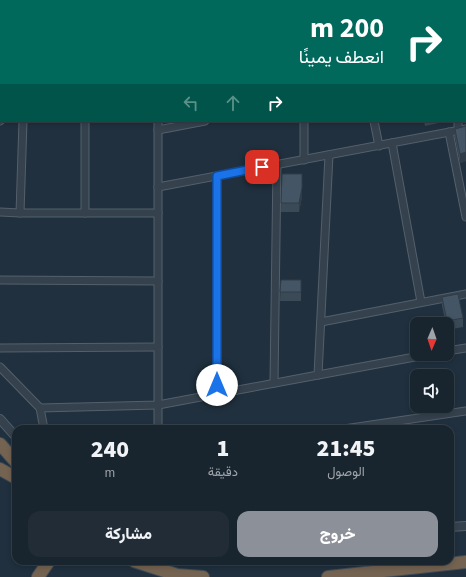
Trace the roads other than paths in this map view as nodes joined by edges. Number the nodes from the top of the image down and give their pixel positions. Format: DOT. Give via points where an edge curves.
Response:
graph roads {
  1 [pos="23,122"];
  2 [pos="86,122"];
  3 [pos="158,122"];
  4 [pos="200,122"];
  5 [pos="304,122"];
  6 [pos="374,122"];
  7 [pos="158,130"];
  8 [pos="462,130"];
  9 [pos="449,132"];
  10 [pos="392,143"];
  11 [pos="379,146"];
  12 [pos="329,155"];
  13 [pos="304,160"];
  14 [pos="277,165"];
  15 [pos="217,176"];
  16 [pos="158,187"];
  17 [pos="0,212"];
  18 [pos="20,213"];
  19 [pos="85,213"];
  20 [pos="158,213"];
  21 [pos="466,217"];
  22 [pos="0,280"];
  23 [pos="158,281"];
  24 [pos="466,294"];
  25 [pos="421,302"];
  26 [pos="321,322"];
  27 [pos="158,347"];
  28 [pos="0,348"];
  29 [pos="466,348"];
  30 [pos="454,350"];
  31 [pos="410,358"];
  32 [pos="0,367"];
  33 [pos="318,375"];
  34 [pos="274,383"];
  35 [pos="217,394"];
  36 [pos="158,405"];
  37 [pos="40,408"];
  38 [pos="466,411"];
  39 [pos="0,419"];
  40 [pos="43,425"];
  41 [pos="158,425"];
  42 [pos="371,425"];
  43 [pos="12,432"];
  44 [pos="0,444"];
  45 [pos="12,458"];
  46 [pos="0,469"];
  47 [pos="12,476"];
  48 [pos="466,526"];
  49 [pos="454,528"];
  50 [pos="466,562"];
  51 [pos="454,563"];
  52 [pos="46,565"];
  53 [pos="146,565"];
  54 [pos="438,565"];
  55 [pos="38,577"];
  56 [pos="203,577"];
  57 [pos="328,577"];
  1 -- 18 [label="street"];
  2 -- 19 [label="street"];
  3 -- 7 [label="street"];
  4 -- 7 [label="street"];
  5 -- 13 [label="street"];
  6 -- 11 [label="street"];
  7 -- 16 [label="street"];
  8 -- 9 [label="street"];
  9 -- 10 [label="street"];
  9 -- 21 [label="street"];
  10 -- 11 [label="street"];
  10 -- 25 [label="street"];
  11 -- 12 [label="street"];
  12 -- 13 [label="street"];
  12 -- 26 [label="street"];
  13 -- 14 [label="street"];
  14 -- 15 [label="street"];
  14 -- 34 [label="street"];
  15 -- 16 [label="street"];
  15 -- 35 [label="street"];
  16 -- 20 [label="street"];
  17 -- 18 [label="street"];
  18 -- 19 [label="street"];
  19 -- 20 [label="street"];
  20 -- 23 [label="street"];
  22 -- 23 [label="street"];
  23 -- 27 [label="street"];
  24 -- 25 [label="street"];
  25 -- 26 [label="street"];
  26 -- 33 [label="street"];
  27 -- 28 [label="street"];
  27 -- 36 [label="street"];
  29 -- 30 [label="street"];
  31 -- 33 [label="street"];
  32 -- 37 [label="street"];
  33 -- 34 [label="street"];
  34 -- 35 [label="street"];
  35 -- 36 [label="street"];
  36 -- 37 [label="street"];
  36 -- 41 [label="street"];
  37 -- 40 [label="street"];
  38 -- 42 [label="street"];
  39 -- 43 [label="street"];
  44 -- 45 [label="highway"];
  46 -- 47 [label="highway"];
  48 -- 49 [label="street"];
  50 -- 51 [label="highway"];
  52 -- 55 [label="highway"];
  53 -- 56 [label="highway" via="177,575"];
  54 -- 57 [label="highway"];
}
